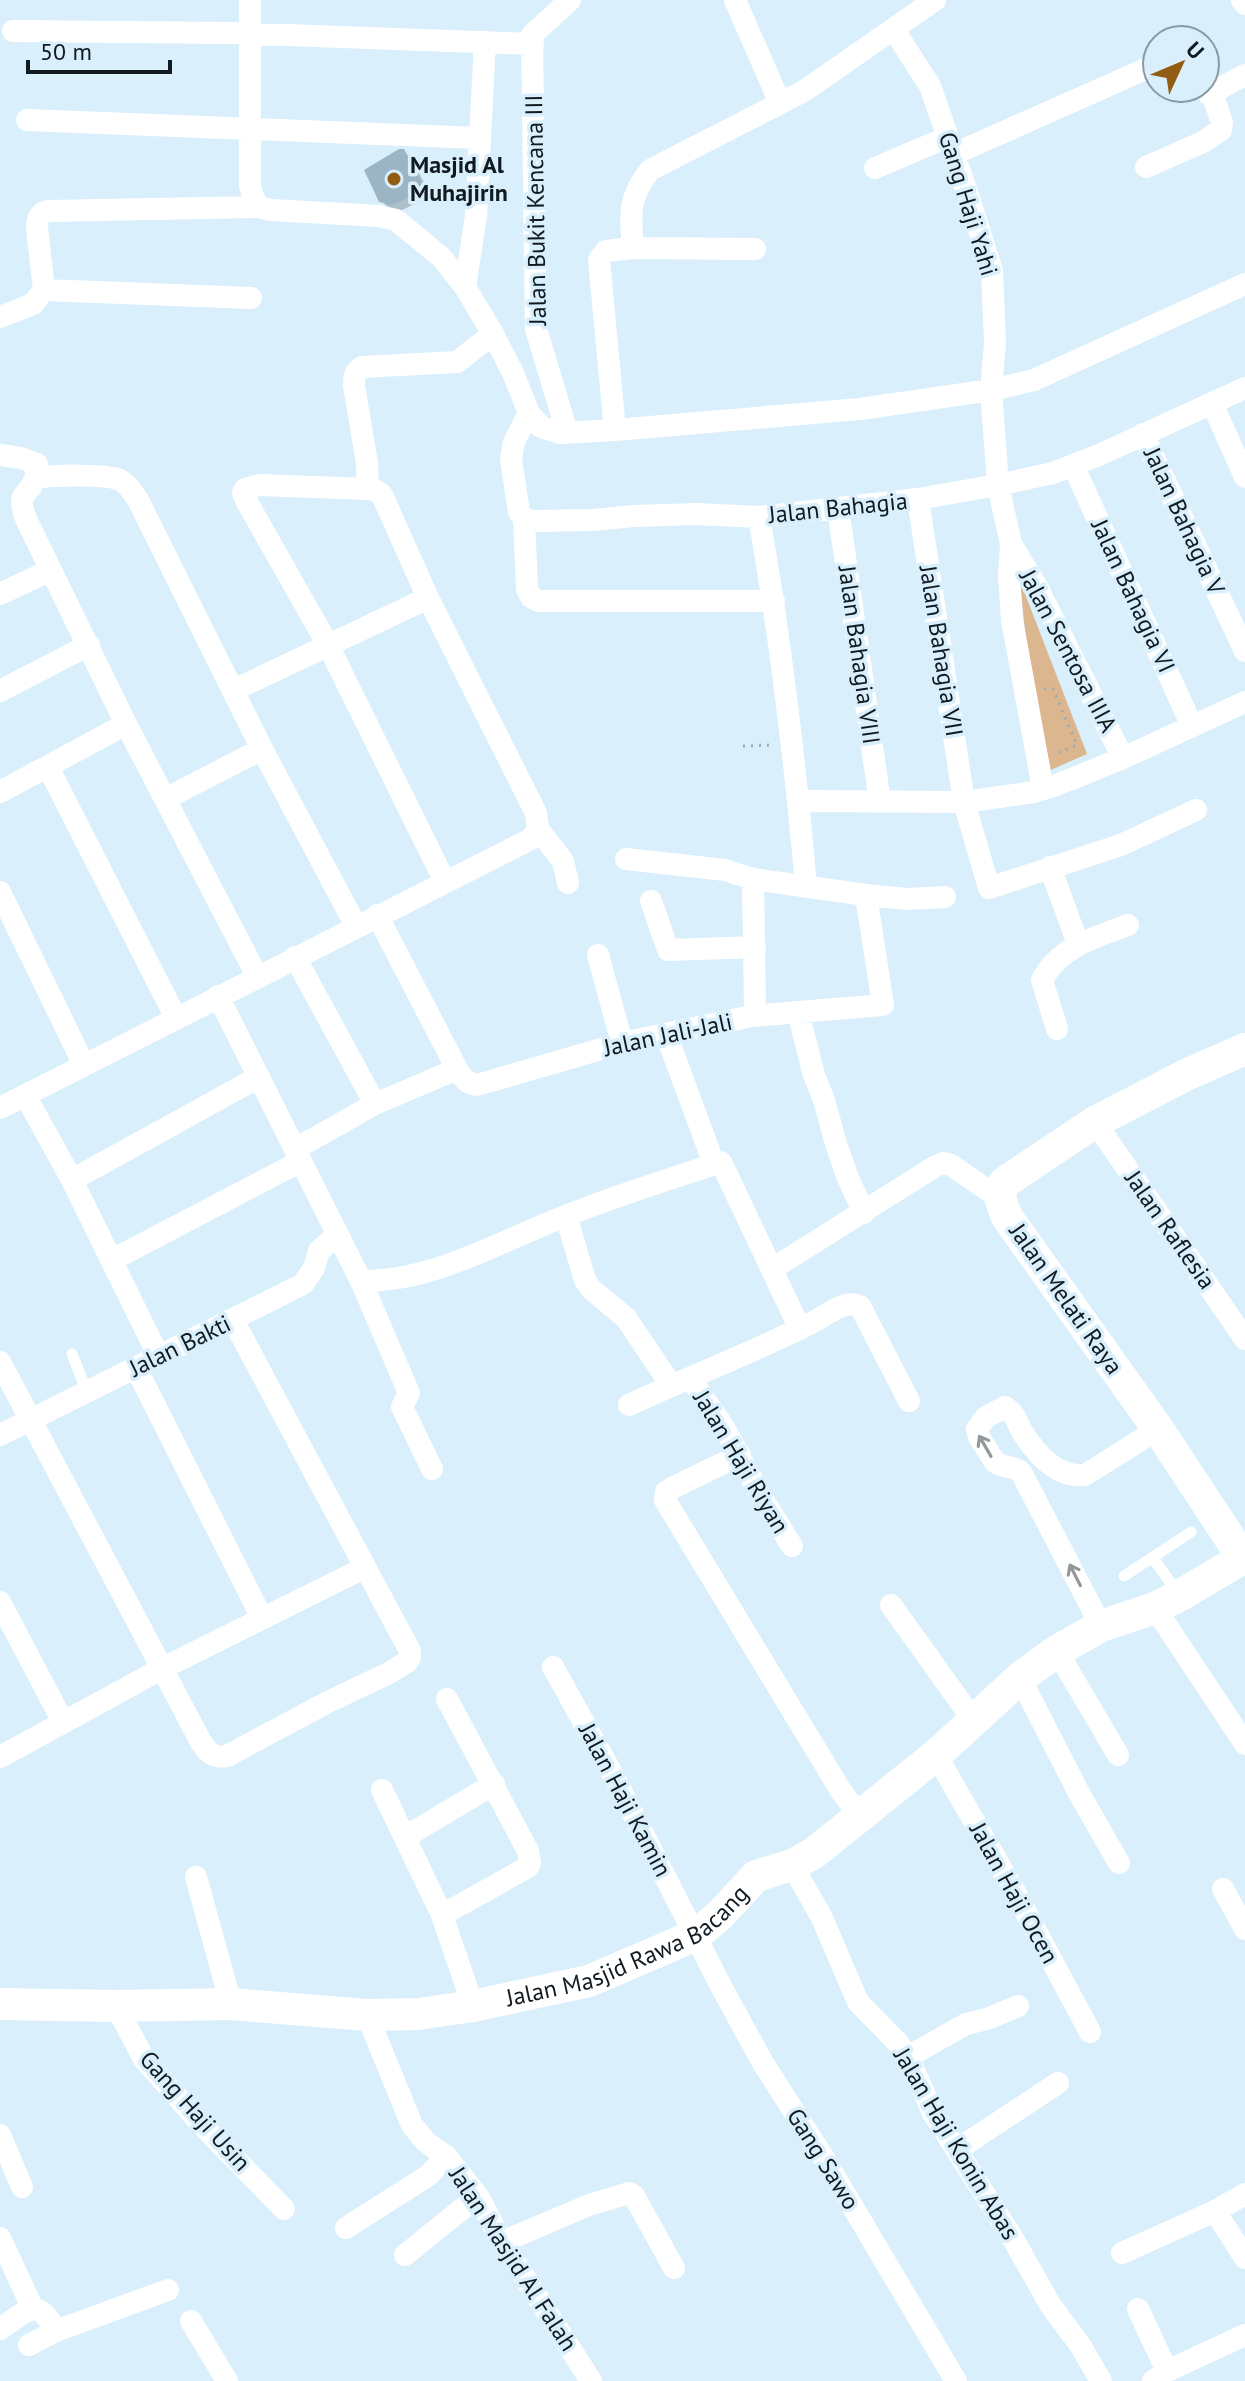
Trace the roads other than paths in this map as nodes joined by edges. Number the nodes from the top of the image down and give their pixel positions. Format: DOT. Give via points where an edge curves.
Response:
graph roads {
  1 [pos="250,0"];
  2 [pos="570,0"];
  3 [pos="735,0"];
  4 [pos="935,0"];
  5 [pos="894,30"];
  6 [pos="13,31"];
  7 [pos="250,34"];
  8 [pos="485,42"];
  9 [pos="533,44"];
  10 [pos="1141,70"];
  11 [pos="1245,75"];
  12 [pos="1221,85"];
  13 [pos="780,103"];
  14 [pos="1216,104"];
  15 [pos="27,120"];
  16 [pos="249,127"];
  17 [pos="479,138"];
  18 [pos="951,145"];
  19 [pos="1146,167"];
  20 [pos="875,168"];
  21 [pos="259,207"];
  22 [pos="633,248"];
  23 [pos="755,249"];
  24 [pos="1245,284"];
  25 [pos="465,287"];
  26 [pos="44,290"];
  27 [pos="251,298"];
  28 [pos="0,317"];
  29 [pos="493,334"];
  30 [pos="1245,388"];
  31 [pos="991,390"];
  32 [pos="1212,403"];
  33 [pos="529,413"];
  34 [pos="615,430"];
  35 [pos="567,432"];
  36 [pos="1143,434"];
  37 [pos="0,455"];
  38 [pos="1073,465"];
  39 [pos="1245,477"];
  40 [pos="36,478"];
  41 [pos="998,485"];
  42 [pos="368,489"];
  43 [pos="918,499"];
  44 [pos="838,508"];
  45 [pos="759,517"];
  46 [pos="524,519"];
  47 [pos="1011,544"];
  48 [pos="51,570"];
  49 [pos="0,594"];
  50 [pos="428,598"];
  51 [pos="774,601"];
  52 [pos="89,645"];
  53 [pos="328,645"];
  54 [pos="1245,651"];
  55 [pos="234,690"];
  56 [pos="0,691"];
  57 [pos="1245,702"];
  58 [pos="126,724"];
  59 [pos="1192,726"];
  60 [pos="262,749"];
  61 [pos="1123,758"];
  62 [pos="48,767"];
  63 [pos="1043,789"];
  64 [pos="0,792"];
  65 [pos="167,798"];
  66 [pos="810,801"];
  67 [pos="880,802"];
  68 [pos="964,802"];
  69 [pos="1196,810"];
  70 [pos="538,829"];
  71 [pos="626,859"];
  72 [pos="1050,867"];
  73 [pos="753,879"];
  74 [pos="445,882"];
  75 [pos="568,883"];
  76 [pos="806,885"];
  77 [pos="0,892"];
  78 [pos="866,895"];
  79 [pos="945,897"];
  80 [pos="651,901"];
  81 [pos="377,915"];
  82 [pos="1128,925"];
  83 [pos="356,926"];
  84 [pos="1078,944"];
  85 [pos="755,947"];
  86 [pos="598,955"];
  87 [pos="295,957"];
  88 [pos="257,976"];
  89 [pos="218,996"];
  90 [pos="798,1012"];
  91 [pos="752,1016"];
  92 [pos="176,1018"];
  93 [pos="1057,1029"];
  94 [pos="666,1034"];
  95 [pos="622,1043"];
  96 [pos="1245,1049"];
  97 [pos="84,1065"];
  98 [pos="457,1069"];
  99 [pos="259,1077"];
  100 [pos="25,1095"];
  101 [pos="375,1104"];
  102 [pos="0,1108"];
  103 [pos="1095,1122"];
  104 [pos="298,1155"];
  105 [pos="714,1164"];
  106 [pos="72,1180"];
  107 [pos="999,1198"];
  108 [pos="864,1213"];
  109 [pos="566,1216"];
  110 [pos="338,1234"];
  111 [pos="112,1260"];
  112 [pos="772,1269"];
  113 [pos="361,1281"];
  114 [pos="233,1320"];
  115 [pos="800,1329"];
  116 [pos="1245,1339"];
  117 [pos="72,1354"];
  118 [pos="159,1357"];
  119 [pos="0,1362"];
  120 [pos="136,1368"];
  121 [pos="680,1382"];
  122 [pos="87,1392"];
  123 [pos="909,1401"];
  124 [pos="629,1405"];
  125 [pos="29,1421"];
  126 [pos="1158,1429"];
  127 [pos="0,1435"];
  128 [pos="740,1455"];
  129 [pos="432,1469"];
  130 [pos="1191,1532"];
  131 [pos="792,1546"];
  132 [pos="1153,1558"];
  133 [pos="1244,1558"];
  134 [pos="364,1568"];
  135 [pos="1124,1576"];
  136 [pos="0,1602"];
  137 [pos="1167,1602"];
  138 [pos="891,1605"];
  139 [pos="262,1618"];
  140 [pos="1101,1626"];
  141 [pos="1057,1651"];
  142 [pos="553,1667"];
  143 [pos="161,1669"];
  144 [pos="1020,1678"];
  145 [pos="447,1699"];
  146 [pos="974,1721"];
  147 [pos="63,1722"];
  148 [pos="1245,1744"];
  149 [pos="936,1755"];
  150 [pos="1118,1755"];
  151 [pos="0,1757"];
  152 [pos="494,1784"];
  153 [pos="382,1790"];
  154 [pos="860,1816"];
  155 [pos="405,1837"];
  156 [pos="1119,1863"];
  157 [pos="792,1865"];
  158 [pos="196,1877"];
  159 [pos="1223,1889"];
  160 [pos="442,1915"];
  161 [pos="1245,1929"];
  162 [pos="696,1935"];
  163 [pos="0,2004"];
  164 [pos="231,2004"];
  165 [pos="116,2006"];
  166 [pos="473,2006"];
  167 [pos="1018,2006"];
  168 [pos="367,2015"];
  169 [pos="1090,2032"];
  170 [pos="908,2057"];
  171 [pos="1058,2083"];
  172 [pos="0,2135"];
  173 [pos="958,2149"];
  174 [pos="446,2156"];
  175 [pos="22,2187"];
  176 [pos="1245,2194"];
  177 [pos="478,2196"];
  178 [pos="284,2209"];
  179 [pos="1215,2211"];
  180 [pos="346,2228"];
  181 [pos="0,2238"];
  182 [pos="502,2242"];
  183 [pos="1122,2253"];
  184 [pos="405,2255"];
  185 [pos="1245,2258"];
  186 [pos="674,2268"];
  187 [pos="168,2290"];
  188 [pos="33,2309"];
  189 [pos="1138,2309"];
  190 [pos="191,2321"];
  191 [pos="0,2329"];
  192 [pos="56,2331"];
  193 [pos="1245,2335"];
  194 [pos="29,2345"];
  195 [pos="1160,2376"];
  196 [pos="227,2381"];
  197 [pos="591,2381"];
  198 [pos="956,2381"];
  199 [pos="1101,2381"];
  1 -- 7 [label="street"];
  2 -- 9 [label="street" via="532,35"];
  3 -- 13 [label="street"];
  4 -- 5 [label="street"];
  5 -- 13 [label="street"];
  5 -- 18 [label="street, Gang Haji Yahi" via="930,86"];
  6 -- 7 [label="street"];
  7 -- 8 [label="street"];
  7 -- 16 [label="street"];
  8 -- 9 [label="street"];
  8 -- 17 [label="street"];
  9 -- 35 [label="street, Jalan Bukit Kencana III" via="536,329"];
  10 -- 18 [label="street"];
  11 -- 12 [label="street"];
  13 -- 22 [label="street" via="650,170 633,199"];
  14 -- 19 [label="street" via="1221,130"];
  15 -- 16 [label="street"];
  16 -- 17 [label="street"];
  16 -- 21 [label="street" via="250,185"];
  17 -- 25 [label="street" via="476,216"];
  18 -- 20 [label="street"];
  18 -- 31 [label="street, Gang Haji Yahi" via="992,271"];
  21 -- 25 [label="street" via="396,220 441,257"];
  21 -- 26 [label="street" via="42,213 37,228"];
  22 -- 23 [label="street"];
  22 -- 34 [label="street" via="606,251 599,260"];
  24 -- 31 [label="street" via="1034,380"];
  25 -- 29 [label="street"];
  26 -- 27 [label="street"];
  26 -- 28 [label="street" via="33,304"];
  29 -- 33 [label="street"];
  29 -- 42 [label="street" via="457,362 356,370"];
  30 -- 32 [label="street, Jalan Bahagia"];
  31 -- 34 [label="street" via="860,409"];
  31 -- 41 [label="street, Gang Haji Yahi"];
  32 -- 36 [label="street, Jalan Bahagia"];
  32 -- 39 [label="street"];
  33 -- 35 [label="street" via="541,427"];
  33 -- 46 [label="street" via="511,459"];
  34 -- 35 [label="street"];
  36 -- 38 [label="street, Jalan Bahagia"];
  36 -- 54 [label="street, Jalan Bahagia V"];
  37 -- 40 [label="street" via="33,461"];
  38 -- 41 [label="street, Jalan Bahagia"];
  38 -- 59 [label="street, Jalan Bahagia VI"];
  40 -- 48 [label="street" via="21,505"];
  40 -- 55 [label="street" via="118,479 128,486"];
  41 -- 43 [label="street, Jalan Bahagia"];
  41 -- 47 [label="street, Gang Haji Yahi"];
  42 -- 50 [label="street" via="382,495"];
  42 -- 53 [label="street" via="259,485 243,493"];
  43 -- 44 [label="street, Jalan Bahagia"];
  43 -- 68 [label="street, Jalan Bahagia VII"];
  44 -- 45 [label="street, Jalan Bahagia"];
  44 -- 67 [label="street, Jalan Bahagia VIII"];
  45 -- 46 [label="street, Jalan Bahagia"];
  45 -- 51 [label="street"];
  46 -- 51 [label="street" via="527,589 538,601"];
  47 -- 61 [label="street, Jalan Sentosa IIIA"];
  47 -- 63 [label="street" via="1012,620"];
  48 -- 49 [label="street"];
  48 -- 52 [label="street"];
  50 -- 53 [label="street"];
  50 -- 70 [label="street" via="536,813"];
  51 -- 76 [label="street"];
  52 -- 56 [label="street"];
  52 -- 58 [label="street"];
  53 -- 55 [label="street"];
  53 -- 74 [label="street"];
  55 -- 60 [label="street"];
  57 -- 59 [label="street"];
  58 -- 62 [label="street"];
  58 -- 65 [label="street"];
  59 -- 61 [label="street"];
  60 -- 65 [label="street"];
  60 -- 83 [label="street"];
  61 -- 63 [label="street"];
  62 -- 64 [label="street"];
  62 -- 92 [label="street"];
  63 -- 68 [label="street"];
  65 -- 88 [label="street"];
  66 -- 67 [label="street"];
  67 -- 68 [label="street"];
  68 -- 72 [label="street, Jalan Bahagia VII" via="989,888"];
  69 -- 72 [label="street" via="1121,845"];
  70 -- 74 [label="street" via="531,839"];
  70 -- 75 [label="street" via="563,861"];
  71 -- 73 [label="street" via="725,870"];
  72 -- 84 [label="street"];
  73 -- 76 [label="street"];
  73 -- 85 [label="street, Jalan Jali-Jali"];
  74 -- 81 [label="street"];
  76 -- 78 [label="street"];
  77 -- 97 [label="street"];
  78 -- 79 [label="street"];
  78 -- 90 [label="street" via="883,1005"];
  80 -- 85 [label="street" via="668,950"];
  81 -- 83 [label="street"];
  81 -- 98 [label="street"];
  82 -- 84 [label="street"];
  83 -- 87 [label="street"];
  84 -- 93 [label="street" via="1049,966 1042,980"];
  85 -- 91 [label="street, Jalan Jali-Jali"];
  86 -- 95 [label="street"];
  87 -- 88 [label="street"];
  87 -- 101 [label="street"];
  88 -- 89 [label="street"];
  89 -- 92 [label="street"];
  89 -- 99 [label="street"];
  90 -- 91 [label="street"];
  90 -- 108 [label="street" via="836,1144"];
  91 -- 94 [label="street, Jalan Jali-Jali"];
  92 -- 97 [label="street"];
  94 -- 95 [label="street, Jalan Jali-Jali"];
  94 -- 105 [label="street"];
  95 -- 98 [label="street, Jalan Jali-Jali" via="477,1085 463,1079"];
  96 -- 103 [label="street, Jalan Melati Raya"];
  97 -- 100 [label="street"];
  98 -- 101 [label="street"];
  99 -- 104 [label="street"];
  99 -- 106 [label="street"];
  100 -- 102 [label="street"];
  100 -- 106 [label="street"];
  101 -- 104 [label="street"];
  103 -- 107 [label="street, Jalan Melati Raya" via="1005,1182"];
  103 -- 116 [label="street, Jalan Raflesia"];
  104 -- 110 [label="street"];
  104 -- 111 [label="street"];
  105 -- 109 [label="street"];
  105 -- 112 [label="street" via="721,1162"];
  106 -- 111 [label="street"];
  107 -- 108 [label="street" via="943,1163"];
  107 -- 126 [label="street, Jalan Melati Raya" via="1007,1217"];
  108 -- 112 [label="street"];
  109 -- 113 [label="street" via="459,1262 409,1276"];
  109 -- 121 [label="street, Jalan Haji Riyan" via="591,1289 626,1318"];
  110 -- 113 [label="street"];
  110 -- 114 [label="street, Jalan Bakti" via="319,1251 303,1284"];
  111 -- 118 [label="street"];
  112 -- 115 [label="street"];
  113 -- 129 [label="street" via="409,1393 402,1407"];
  114 -- 118 [label="street, Jalan Bakti"];
  114 -- 134 [label="street"];
  115 -- 121 [label="street"];
  115 -- 123 [label="street" via="843,1306 860,1306"];
  117 -- 122 [label="lane"];
  118 -- 120 [label="street, Jalan Bakti"];
  119 -- 125 [label="street"];
  120 -- 122 [label="street, Jalan Bakti"];
  120 -- 139 [label="street"];
  121 -- 124 [label="street"];
  121 -- 128 [label="street, Jalan Haji Riyan" via="723,1426"];
  122 -- 125 [label="street, Jalan Bakti"];
  125 -- 127 [label="street, Jalan Bakti"];
  125 -- 143 [label="street"];
  126 -- 133 [label="street, Jalan Melati Raya"];
  140 -- 126 [label="street, one-way" via="1021,1472 999,1466 977,1429 986,1417 1007,1409 1046,1461 1073,1476 1085,1475"];
  128 -- 131 [label="street, Jalan Haji Riyan"];
  128 -- 154 [label="street" via="672,1488 665,1500"];
  130 -- 132 [label="lane"];
  132 -- 135 [label="lane"];
  132 -- 137 [label="lane"];
  133 -- 137 [label="street, Jalan Masjid Rawa Bacang"];
  134 -- 139 [label="street"];
  134 -- 143 [label="street" via="410,1651 407,1662 260,1740 227,1756 208,1753"];
  136 -- 147 [label="street"];
  137 -- 140 [label="street, Jalan Masjid Rawa Bacang"];
  137 -- 148 [label="street"];
  138 -- 146 [label="street"];
  139 -- 143 [label="street"];
  140 -- 141 [label="street, Jalan Masjid Rawa Bacang"];
  141 -- 144 [label="street, Jalan Masjid Rawa Bacang"];
  141 -- 150 [label="street"];
  142 -- 162 [label="street, Jalan Haji Kamin"];
  143 -- 147 [label="street"];
  144 -- 146 [label="street, Jalan Masjid Rawa Bacang"];
  144 -- 156 [label="street"];
  145 -- 152 [label="street"];
  146 -- 149 [label="street, Jalan Masjid Rawa Bacang"];
  147 -- 151 [label="street"];
  149 -- 154 [label="street, Jalan Masjid Rawa Bacang"];
  149 -- 169 [label="street, Jalan Haji Ocen"];
  152 -- 155 [label="street"];
  152 -- 160 [label="street" via="530,1863"];
  153 -- 155 [label="street"];
  154 -- 157 [label="street, Jalan Masjid Rawa Bacang"];
  155 -- 160 [label="street"];
  157 -- 162 [label="street, Jalan Masjid Rawa Bacang" via="756,1876"];
  157 -- 170 [label="street, Jalan Haji Konin Abas" via="822,1918 858,2002"];
  158 -- 164 [label="street"];
  159 -- 161 [label="street"];
  160 -- 166 [label="street"];
  162 -- 166 [label="street, Jalan Masjid Rawa Bacang" via="589,1981"];
  162 -- 198 [label="street, Gang Sawo" via="763,2063"];
  163 -- 165 [label="street, Jalan Masjid Rawa Bacang"];
  164 -- 165 [label="street, Jalan Masjid Rawa Bacang"];
  164 -- 168 [label="street, Jalan Masjid Rawa Bacang"];
  165 -- 178 [label="street, Gang Haji Usin" via="144,2059"];
  166 -- 168 [label="street, Jalan Masjid Rawa Bacang"];
  167 -- 170 [label="street" via="966,2024"];
  168 -- 174 [label="street, Jalan Masjid Al Falah" via="412,2125"];
  170 -- 173 [label="street, Jalan Haji Konin Abas" via="933,2113"];
  171 -- 173 [label="street"];
  172 -- 175 [label="street"];
  173 -- 199 [label="street, Jalan Haji Konin Abas"];
  174 -- 177 [label="street, Jalan Masjid Al Falah"];
  174 -- 180 [label="street" via="429,2175"];
  176 -- 179 [label="street"];
  177 -- 182 [label="street, Jalan Masjid Al Falah"];
  177 -- 184 [label="street"];
  179 -- 183 [label="street"];
  179 -- 185 [label="street"];
  181 -- 188 [label="street"];
  182 -- 186 [label="street" via="629,2193"];
  182 -- 197 [label="street, Jalan Masjid Al Falah"];
  187 -- 192 [label="street"];
  188 -- 191 [label="street"];
  188 -- 192 [label="street" via="47,2314"];
  189 -- 195 [label="street"];
  190 -- 196 [label="street"];
  192 -- 194 [label="street"];
  193 -- 195 [label="street"];
}
